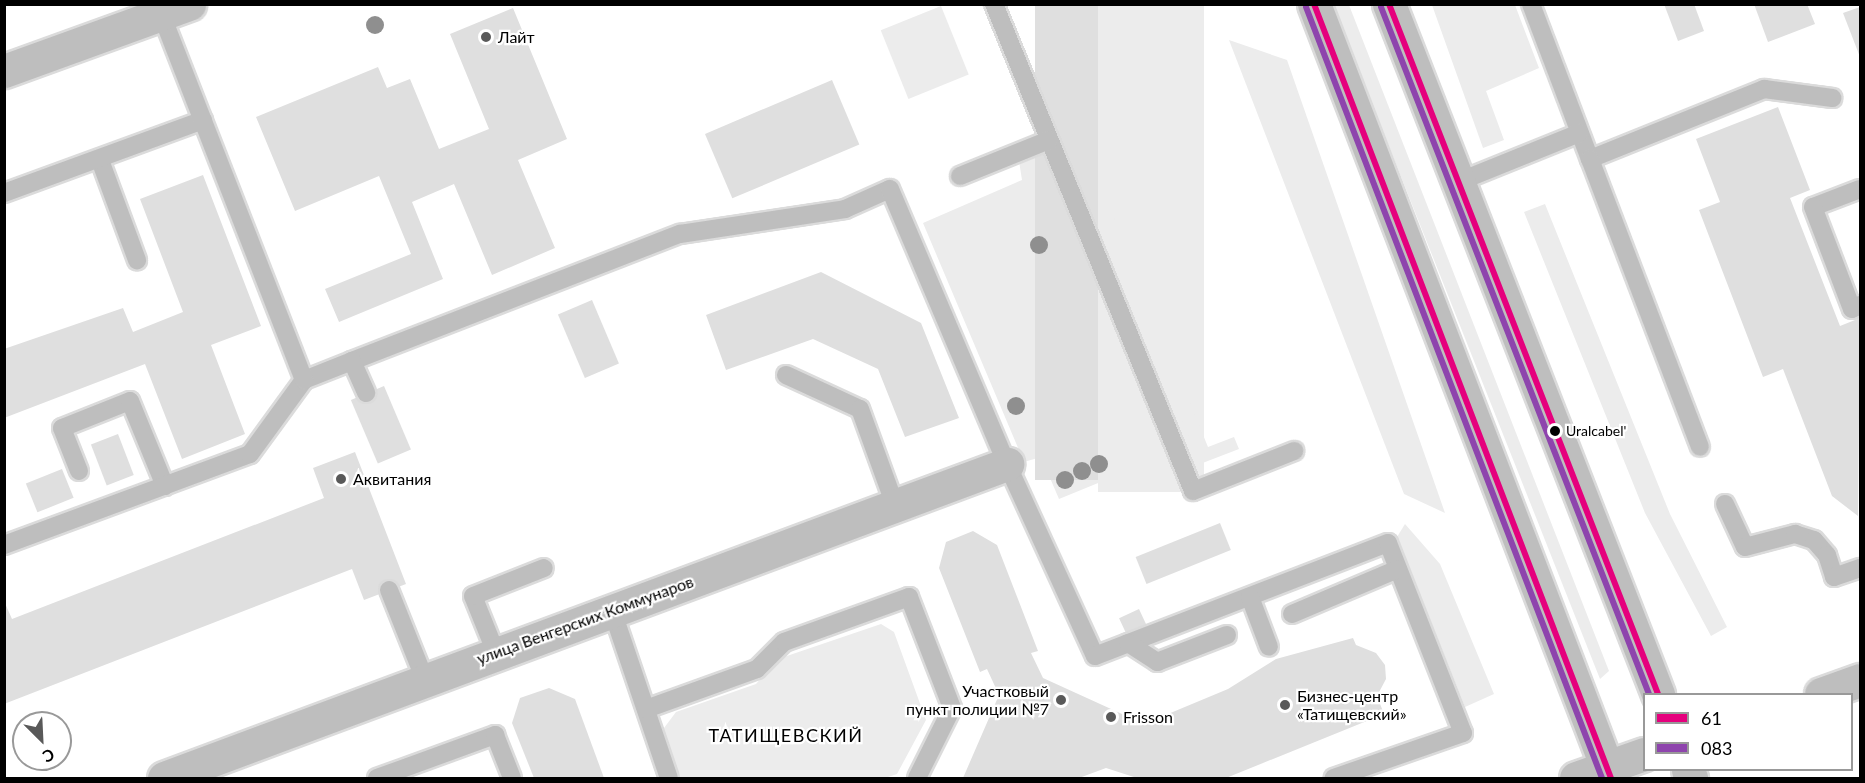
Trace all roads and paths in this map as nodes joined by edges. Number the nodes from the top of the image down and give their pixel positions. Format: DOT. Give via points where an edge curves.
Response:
graph roads {
  1 [pos="994,4"];
  2 [pos="1314,4"];
  3 [pos="1389,4"];
  4 [pos="1531,4"];
  5 [pos="175,9"];
  6 [pos="4,71"];
  7 [pos="1832,98"];
  8 [pos="203,120"];
  9 [pos="1579,133"];
  10 [pos="1049,140"];
  11 [pos="1590,159"];
  12 [pos="100,160"];
  13 [pos="960,176"];
  14 [pos="1458,183"];
  15 [pos="1860,189"];
  16 [pos="4,193"];
  17 [pos="137,260"];
  18 [pos="1860,305"];
  19 [pos="352,361"];
  20 [pos="786,375"];
  21 [pos="304,380"];
  22 [pos="366,393"];
  23 [pos="1700,447"];
  24 [pos="1293,451"];
  25 [pos="1006,464"];
  26 [pos="79,471"];
  27 [pos="165,486"];
  28 [pos="1725,504"];
  29 [pos="895,506"];
  30 [pos="4,546"];
  31 [pos="544,568"];
  32 [pos="1860,568"];
  33 [pos="1398,569"];
  34 [pos="389,590"];
  35 [pos="1250,597"];
  36 [pos="612,610"];
  37 [pos="1292,615"];
  38 [pos="1227,635"];
  39 [pos="1128,643"];
  40 [pos="1269,647"];
  41 [pos="496,653"];
  42 [pos="425,680"];
  43 [pos="1860,680"];
  44 [pos="1659,693"];
  45 [pos="1824,693"];
  46 [pos="646,709"];
  47 [pos="1643,754"];
  48 [pos="183,775"];
  49 [pos="1598,775"];
  50 [pos="377,778"];
  51 [pos="512,778"];
  52 [pos="669,778"];
  53 [pos="917,778"];
  54 [pos="1334,778"];
  1 -- 10 [label="lane"];
  2 -- 49 [label="main road"];
  3 -- 14 [label="main road"];
  4 -- 9 [label="lane"];
  5 -- 6 [label="main road"];
  5 -- 8 [label="lane"];
  7 -- 11 [label="lane" via="1764,89"];
  8 -- 12 [label="lane"];
  8 -- 21 [label="lane"];
  9 -- 11 [label="lane"];
  9 -- 14 [label="lane"];
  10 -- 13 [label="lane"];
  10 -- 24 [label="lane" via="1193,491"];
  11 -- 23 [label="lane"];
  12 -- 16 [label="lane"];
  12 -- 17 [label="lane"];
  14 -- 44 [label="main road"];
  15 -- 18 [label="lane" via="1813,207 1852,309"];
  19 -- 21 [label="lane"];
  19 -- 22 [label="lane"];
  19 -- 25 [label="lane" via="680,234 845,209 890,189"];
  20 -- 29 [label="lane" via="860,409"];
  21 -- 27 [label="lane" via="250,454"];
  25 -- 29 [label="main road, улица Венгерских Коммунаров"];
  25 -- 39 [label="lane" via="1095,656"];
  26 -- 27 [label="lane" via="62,428 130,402"];
  27 -- 30 [label="lane"];
  28 -- 32 [label="lane" via="1744,547 1795,534 1814,540 1827,555 1834,577"];
  29 -- 36 [label="main road, улица Венгерских Коммунаров"];
  31 -- 41 [label="lane" via="473,596"];
  33 -- 35 [label="lane" via="1388,543"];
  33 -- 37 [label="lane"];
  33 -- 54 [label="lane" via="1463,733"];
  34 -- 42 [label="lane"];
  35 -- 39 [label="lane"];
  35 -- 40 [label="lane"];
  36 -- 41 [label="main road, улица Венгерских Коммунаров"];
  36 -- 46 [label="lane"];
  38 -- 39 [label="lane" via="1157,662"];
  41 -- 42 [label="main road, улица Венгерских Коммунаров"];
  42 -- 48 [label="main road, улица Венгерских Коммунаров"];
  43 -- 45 [label="main road"];
  46 -- 52 [label="lane"];
  46 -- 53 [label="lane" via="757,669 784,642 909,597 952,708"];
  47 -- 49 [label="main road"];
  50 -- 51 [label="lane" via="495,735"];
}
